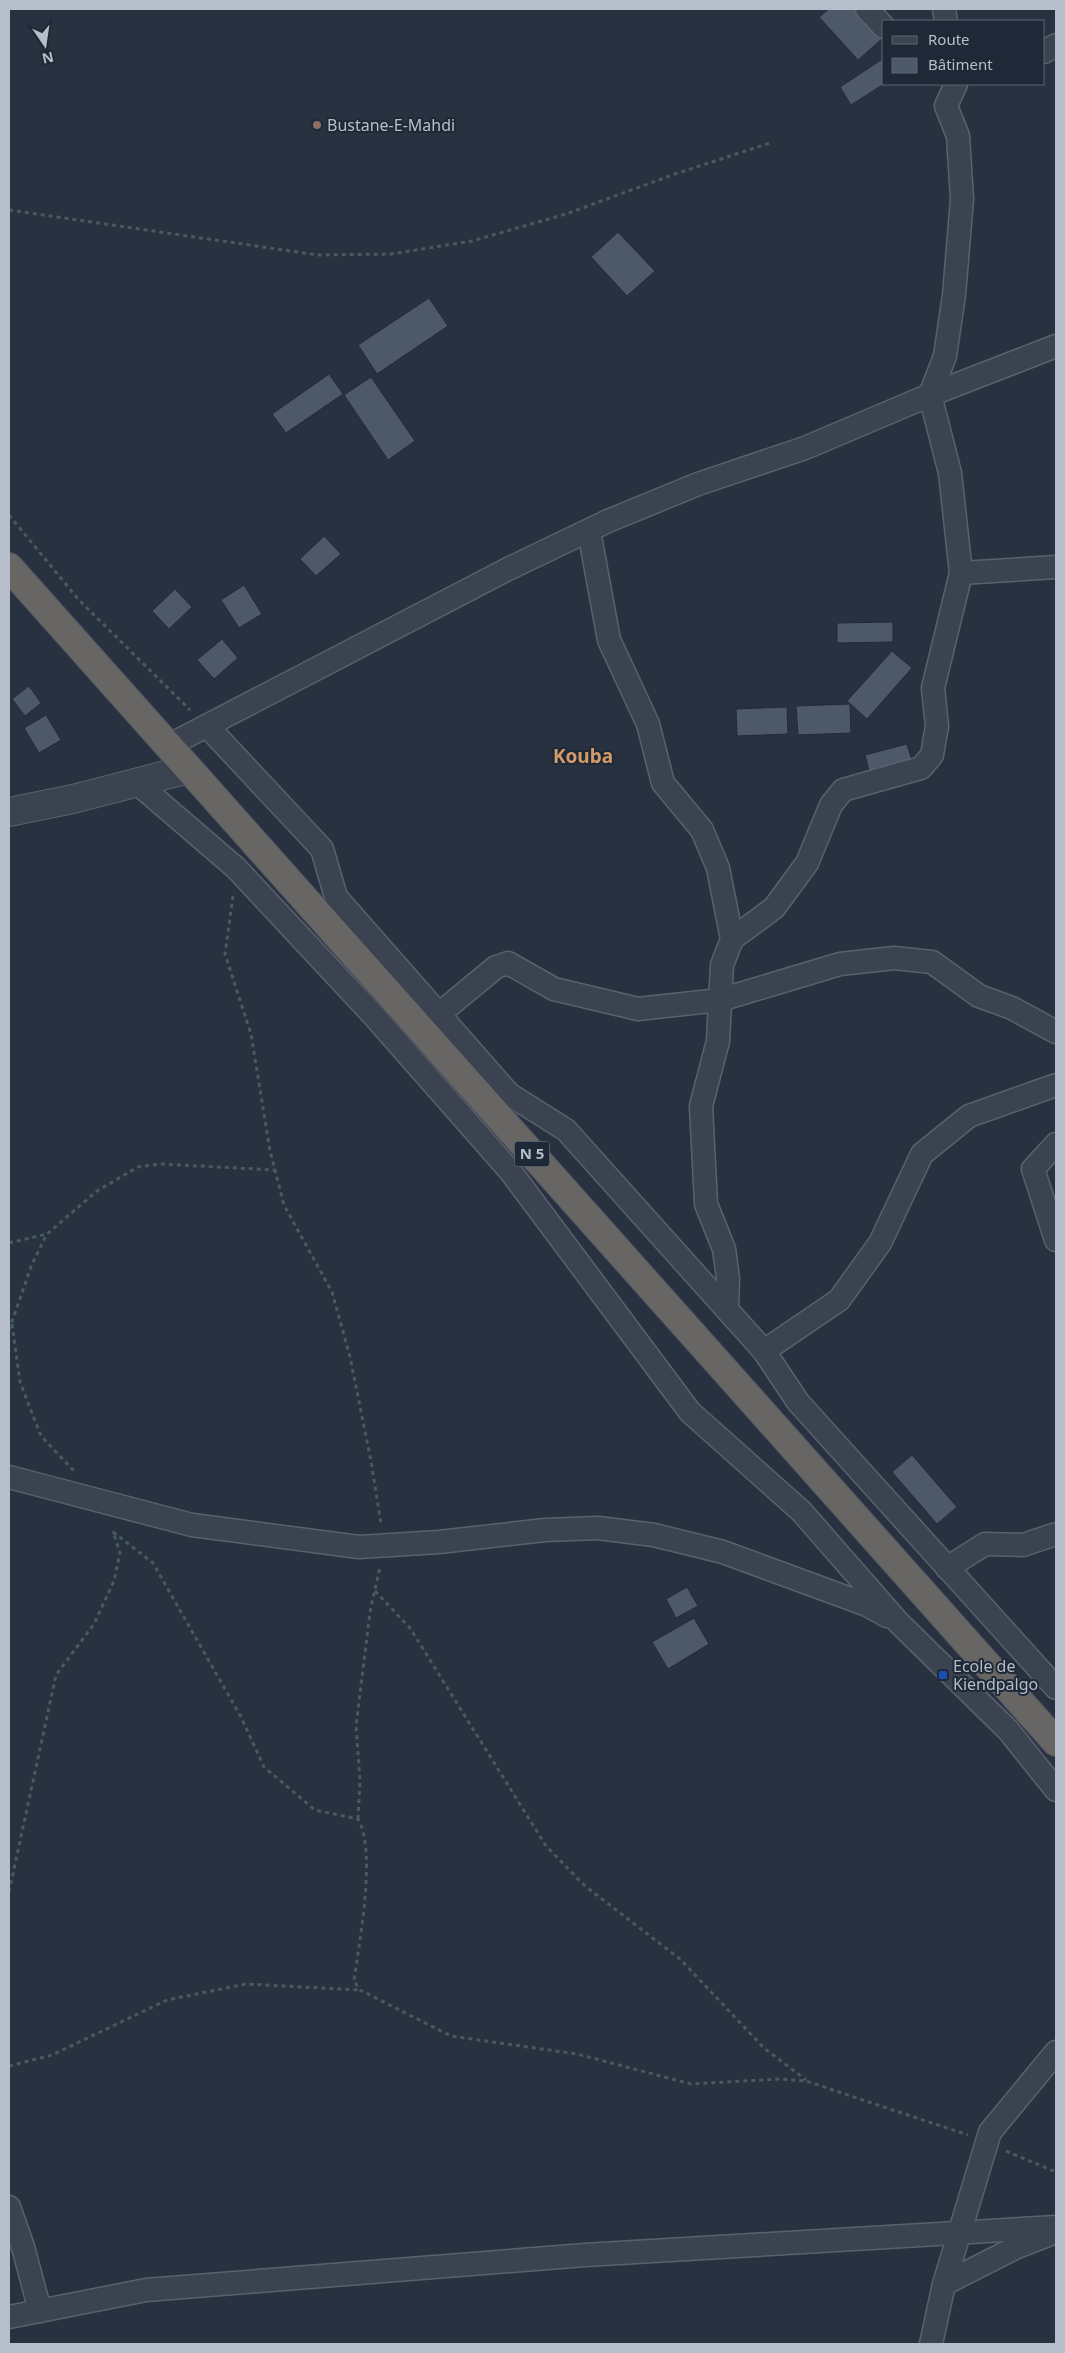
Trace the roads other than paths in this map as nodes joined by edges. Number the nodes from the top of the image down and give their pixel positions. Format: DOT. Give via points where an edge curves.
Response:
graph roads {
  1 [pos="867,9"];
  2 [pos="882,25"];
  3 [pos="1056,45"];
  4 [pos="1045,51"];
  5 [pos="955,85"];
  6 [pos="1056,346"];
  7 [pos="930,394"];
  8 [pos="588,530"];
  9 [pos="9,567"];
  10 [pos="1056,567"];
  11 [pos="961,573"];
  12 [pos="207,726"];
  13 [pos="168,746"];
  14 [pos="190,769"];
  15 [pos="137,783"];
  16 [pos="9,812"];
  17 [pos="732,939"];
  18 [pos="720,1000"];
  19 [pos="430,1021"];
  20 [pos="1056,1032"];
  21 [pos="1056,1091"];
  22 [pos="1056,1144"];
  23 [pos="1056,1240"];
  24 [pos="727,1308"];
  25 [pos="764,1351"];
  26 [pos="9,1477"];
  27 [pos="1056,1534"];
  28 [pos="947,1568"];
  29 [pos="898,1622"];
  30 [pos="1056,1688"];
  31 [pos="1056,1742"];
  32 [pos="1056,1790"];
  33 [pos="1056,2052"];
  34 [pos="9,2207"];
  35 [pos="1056,2227"];
  36 [pos="1056,2232"];
  37 [pos="959,2233"];
  38 [pos="944,2284"];
  39 [pos="40,2311"];
  40 [pos="9,2317"];
  41 [pos="931,2344"];
  1 -- 2 [label="street"];
  3 -- 4 [label="street"];
  5 -- 7 [label="street" via="946,106 958,136 962,199 945,356"];
  6 -- 7 [label="street"];
  7 -- 8 [label="street" via="845,432 698,484"];
  7 -- 11 [label="street" via="950,473"];
  8 -- 12 [label="street"];
  8 -- 17 [label="street" via="609,640 648,724 663,784 702,830 718,868"];
  9 -- 13 [label="highway, N 5"];
  10 -- 11 [label="street"];
  11 -- 17 [label="street" via="933,688 937,726 932,755 921,768 843,790 831,805 807,863 774,908"];
  12 -- 13 [label="street"];
  12 -- 19 [label="street" via="322,849 336,897"];
  13 -- 14 [label="highway, N 5"];
  14 -- 15 [label="street"];
  14 -- 19 [label="highway, N 5"];
  15 -- 16 [label="street"];
  15 -- 29 [label="street" via="236,868 374,1016 511,1172 690,1412 801,1511"];
  17 -- 18 [label="street" via="722,965"];
  18 -- 19 [label="street" via="638,1010 554,989 508,963 496,967"];
  18 -- 20 [label="street" via="840,964 894,958 932,962 979,996 1012,1008"];
  18 -- 24 [label="street" via="718,1041 701,1106 706,1204 724,1249 728,1278"];
  19 -- 24 [label="street" via="509,1094 566,1130"];
  19 -- 31 [label="highway, N 5"];
  21 -- 25 [label="street" via="969,1116 922,1154 880,1243 839,1300"];
  22 -- 23 [label="street" via="1033,1169"];
  24 -- 25 [label="street"];
  25 -- 28 [label="street" via="798,1402"];
  26 -- 29 [label="street" via="192,1525 359,1546 598,1528 654,1535 723,1552 867,1605"];
  27 -- 28 [label="street" via="1023,1545 985,1544"];
  28 -- 30 [label="street"];
  29 -- 32 [label="street" via="1008,1730"];
  33 -- 37 [label="street" via="990,2132"];
  34 -- 39 [label="street"];
  35 -- 37 [label="street"];
  36 -- 38 [label="street" via="1017,2247"];
  37 -- 38 [label="street"];
  37 -- 39 [label="street" via="585,2255 146,2290"];
  38 -- 41 [label="street"];
  39 -- 40 [label="street"];
}
